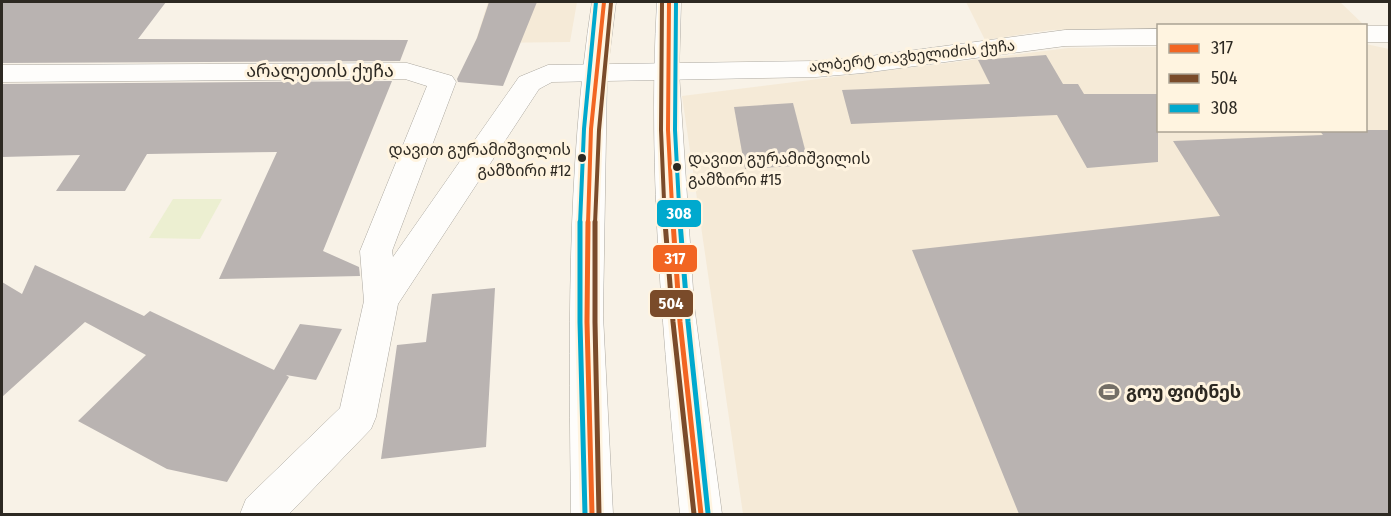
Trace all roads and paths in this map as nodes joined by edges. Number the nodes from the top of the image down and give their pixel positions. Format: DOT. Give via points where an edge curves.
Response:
graph roads {
  1 [pos="604,2"];
  2 [pos="669,2"];
  3 [pos="1367,34"];
  4 [pos="1389,34"];
  5 [pos="1157,37"];
  6 [pos="666,73"];
  7 [pos="2,74"];
  8 [pos="594,74"];
  9 [pos="381,301"];
  10 [pos="261,514"];
  11 [pos="592,514"];
  12 [pos="701,514"];
  1 -- 8 [label="street"];
  2 -- 6 [label="street"];
  3 -- 4 [label="street"];
  5 -- 6 [label="street, ალბერტ თავხელიძის ქუჩა" via="1065,38 816,69"];
  6 -- 8 [label="street, ალბერტ თავხელიძის ქუჩა"];
  6 -- 12 [label="street" via="677,305"];
  7 -- 9 [label="street, არალეთის ქუჩა" via="407,70 442,82 376,251"];
  8 -- 9 [label="street, ალბერტ თავხელიძის ქუჩა" via="548,74 530,83"];
  8 -- 11 [label="street" via="586,315"];
  9 -- 10 [label="street" via="357,417"];
}
